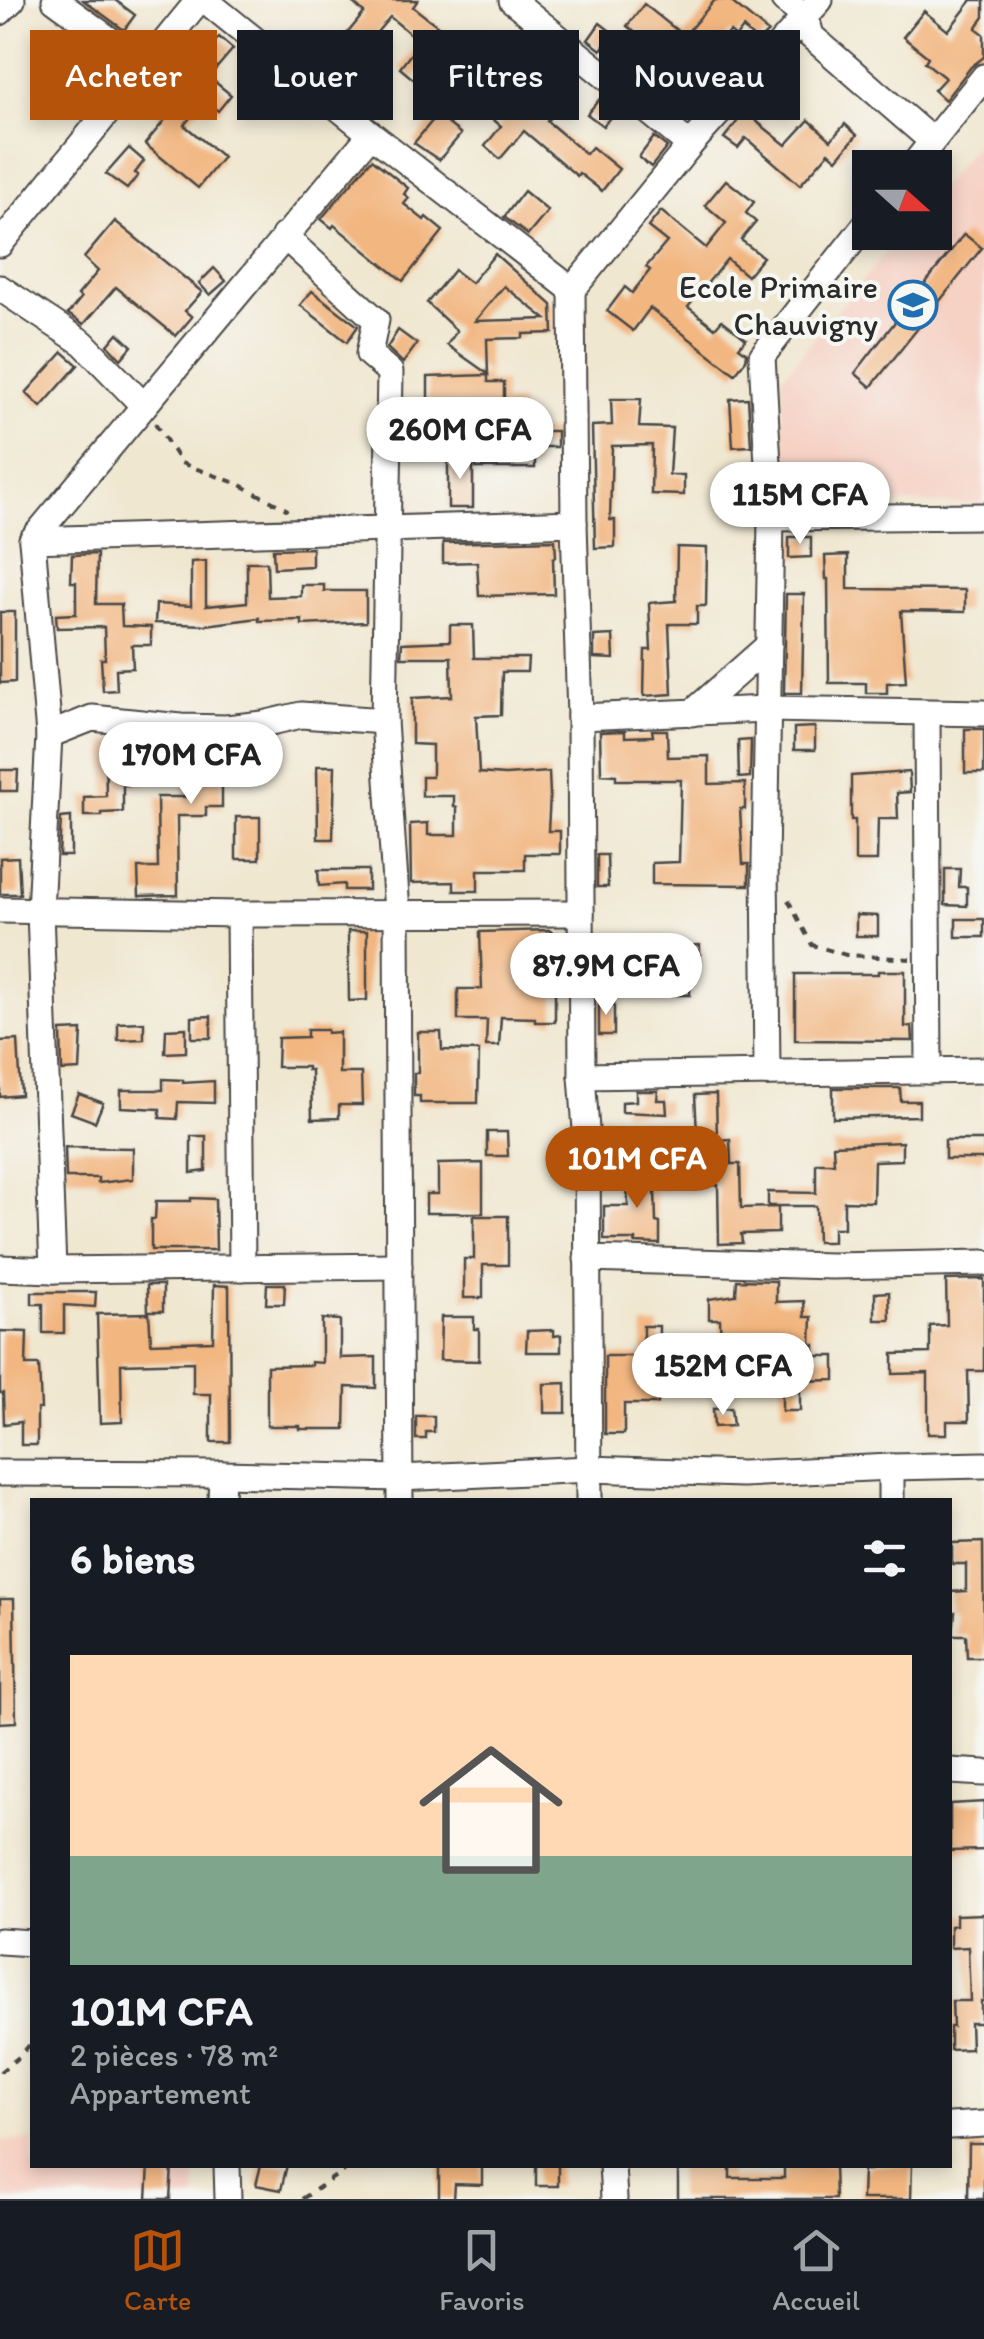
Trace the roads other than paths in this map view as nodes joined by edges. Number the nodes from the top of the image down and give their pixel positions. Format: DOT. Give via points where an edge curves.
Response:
graph roads {
  1 [pos="12,0"];
  2 [pos="55,0"];
  3 [pos="202,0"];
  4 [pos="512,0"];
  5 [pos="784,0"];
  6 [pos="814,8"];
  7 [pos="0,12"];
  8 [pos="96,30"];
  9 [pos="177,30"];
  10 [pos="984,77"];
  11 [pos="102,120"];
  12 [pos="371,134"];
  13 [pos="932,141"];
  14 [pos="690,145"];
  15 [pos="925,150"];
  16 [pos="284,236"];
  17 [pos="852,242"];
  18 [pos="0,244"];
  19 [pos="0,288"];
  20 [pos="572,290"];
  21 [pos="144,405"];
  22 [pos="984,516"];
  23 [pos="772,518"];
  24 [pos="574,523"];
  25 [pos="386,528"];
  26 [pos="32,540"];
  27 [pos="768,645"];
  28 [pos="767,710"];
  29 [pos="692,712"];
  30 [pos="984,713"];
  31 [pos="927,714"];
  32 [pos="580,717"];
  33 [pos="384,721"];
  34 [pos="49,735"];
  35 [pos="0,910"];
  36 [pos="40,911"];
  37 [pos="397,912"];
  38 [pos="581,913"];
  39 [pos="239,914"];
  40 [pos="984,1070"];
  41 [pos="929,1071"];
  42 [pos="767,1073"];
  43 [pos="582,1076"];
  44 [pos="588,1259"];
  45 [pos="984,1263"];
  46 [pos="399,1266"];
  47 [pos="0,1268"];
  48 [pos="242,1268"];
  49 [pos="53,1270"];
  50 [pos="984,1465"];
  51 [pos="891,1467"];
  52 [pos="588,1470"];
  53 [pos="0,1473"];
  54 [pos="222,1474"];
  55 [pos="400,1489"];
  56 [pos="221,1498"];
  57 [pos="589,1498"];
  58 [pos="607,1498"];
  59 [pos="891,1498"];
  60 [pos="952,1771"];
  61 [pos="984,1773"];
  62 [pos="0,1942"];
  63 [pos="30,1943"];
  64 [pos="984,2124"];
  65 [pos="952,2126"];
  66 [pos="227,2168"];
  67 [pos="612,2168"];
  68 [pos="228,2199"];
  69 [pos="614,2199"];
  1 -- 7 [label="street"];
  2 -- 8 [label="street"];
  3 -- 9 [label="street"];
  3 -- 12 [label="street"];
  4 -- 14 [label="street"];
  5 -- 6 [label="street"];
  6 -- 13 [label="street" via="811,36"];
  6 -- 14 [label="street"];
  10 -- 13 [label="street"];
  11 -- 18 [label="street"];
  12 -- 16 [label="street"];
  12 -- 20 [label="street"];
  13 -- 15 [label="street"];
  14 -- 20 [label="street"];
  16 -- 21 [label="street"];
  16 -- 25 [label="street" via="376,320 368,354 390,372"];
  17 -- 23 [label="street" via="762,356"];
  19 -- 21 [label="street" via="83,344"];
  20 -- 24 [label="street"];
  21 -- 26 [label="street"];
  22 -- 23 [label="street"];
  23 -- 27 [label="street"];
  24 -- 25 [label="street"];
  24 -- 32 [label="street"];
  25 -- 26 [label="street"];
  25 -- 33 [label="street"];
  26 -- 34 [label="street"];
  27 -- 28 [label="street"];
  27 -- 29 [label="street"];
  28 -- 29 [label="street"];
  28 -- 31 [label="street"];
  28 -- 42 [label="street"];
  29 -- 32 [label="street"];
  30 -- 31 [label="street"];
  31 -- 41 [label="street"];
  32 -- 38 [label="street"];
  33 -- 34 [label="street" via="301,715 226,728 92,718"];
  33 -- 37 [label="street"];
  34 -- 36 [label="street"];
  35 -- 36 [label="street"];
  36 -- 39 [label="street"];
  36 -- 49 [label="street"];
  37 -- 38 [label="street"];
  37 -- 39 [label="street"];
  37 -- 46 [label="street"];
  38 -- 43 [label="street"];
  39 -- 48 [label="street"];
  40 -- 41 [label="street"];
  41 -- 42 [label="street"];
  42 -- 43 [label="street"];
  43 -- 44 [label="street"];
  44 -- 45 [label="street"];
  44 -- 52 [label="street"];
  46 -- 48 [label="street"];
  46 -- 55 [label="street"];
  47 -- 49 [label="street"];
  48 -- 49 [label="street"];
  50 -- 51 [label="street"];
  51 -- 52 [label="street" via="742,1474"];
  51 -- 59 [label="street"];
  52 -- 55 [label="street"];
  52 -- 57 [label="street"];
  52 -- 58 [label="street"];
  53 -- 54 [label="street"];
  54 -- 55 [label="street"];
  54 -- 56 [label="street"];
  60 -- 61 [label="street"];
  62 -- 63 [label="street"];
  64 -- 65 [label="street"];
  66 -- 68 [label="street"];
  67 -- 69 [label="street"];
}
